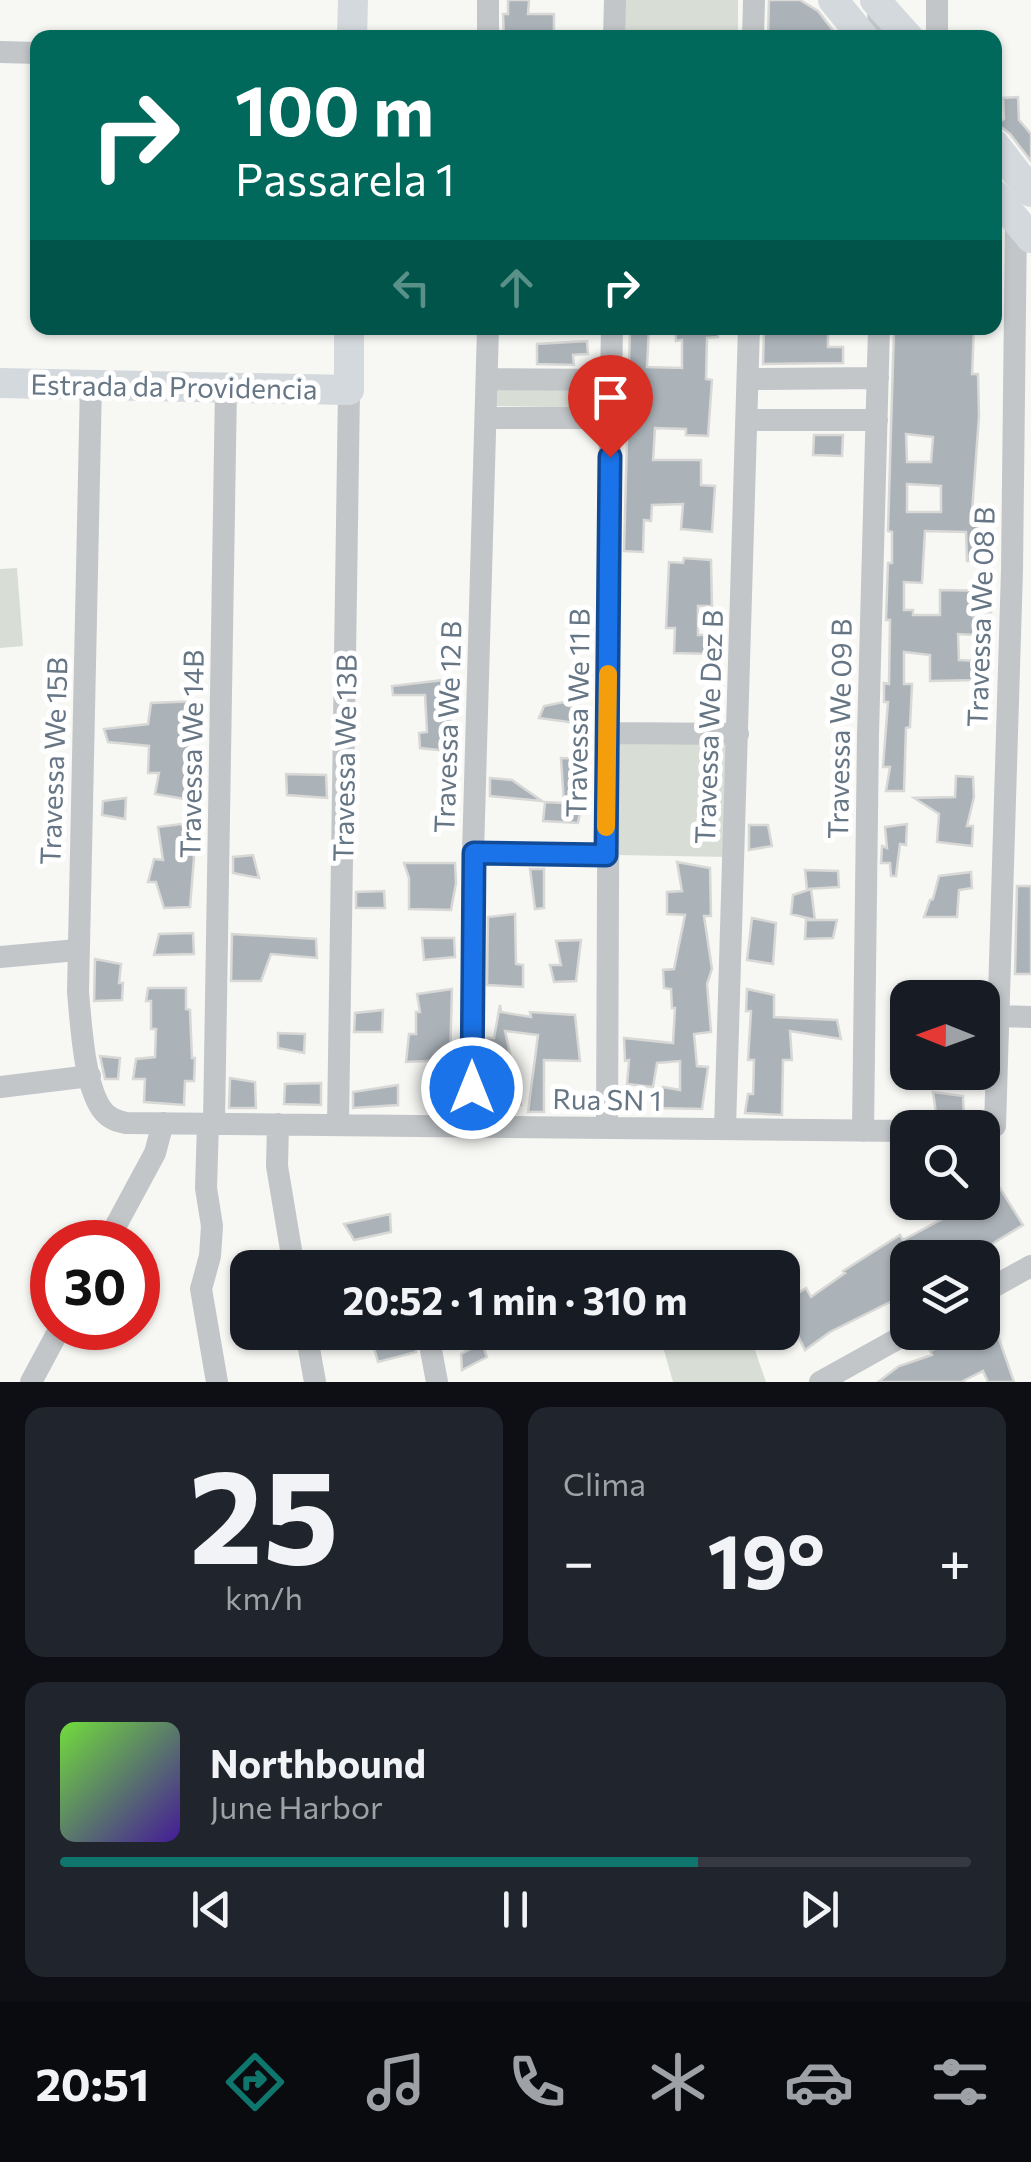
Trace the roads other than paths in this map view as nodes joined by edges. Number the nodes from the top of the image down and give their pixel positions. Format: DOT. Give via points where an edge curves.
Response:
graph roads {
  1 [pos="352,0"];
  2 [pos="488,0"];
  3 [pos="614,0"];
  4 [pos="754,0"];
  5 [pos="833,0"];
  6 [pos="937,0"];
  7 [pos="877,2"];
  8 [pos="352,30"];
  9 [pos="488,30"];
  10 [pos="614,30"];
  11 [pos="754,30"];
  12 [pos="857,30"];
  13 [pos="879,30"];
  14 [pos="902,30"];
  15 [pos="937,30"];
  16 [pos="0,52"];
  17 [pos="30,53"];
  18 [pos="1002,154"];
  19 [pos="1031,192"];
  20 [pos="1002,203"];
  21 [pos="1024,229"];
  22 [pos="349,335"];
  23 [pos="488,335"];
  24 [pos="612,335"];
  25 [pos="748,335"];
  26 [pos="879,335"];
  27 [pos="878,378"];
  28 [pos="488,379"];
  29 [pos="748,379"];
  30 [pos="0,383"];
  31 [pos="91,383"];
  32 [pos="226,387"];
  33 [pos="349,391"];
  34 [pos="1023,397"];
  35 [pos="486,418"];
  36 [pos="748,420"];
  37 [pos="877,420"];
  38 [pos="1021,570"];
  39 [pos="608,733"];
  40 [pos="738,734"];
  41 [pos="474,853"];
  42 [pos="606,855"];
  43 [pos="77,950"];
  44 [pos="0,956"];
  45 [pos="1000,980"];
  46 [pos="1000,1016"];
  47 [pos="1031,1017"];
  48 [pos="90,1076"];
  49 [pos="0,1087"];
  50 [pos="126,1123"];
  51 [pos="164,1123"];
  52 [pos="211,1123"];
  53 [pos="278,1124"];
  54 [pos="338,1124"];
  55 [pos="471,1127"];
  56 [pos="607,1128"];
  57 [pos="726,1129"];
  58 [pos="863,1131"];
  59 [pos="890,1131"];
  60 [pos="118,1220"];
  61 [pos="291,1250"];
  62 [pos="1031,1266"];
  63 [pos="1000,1283"];
  64 [pos="890,1343"];
  65 [pos="48,1350"];
  66 [pos="310,1350"];
  67 [pos="431,1350"];
  68 [pos="31,1382"];
  69 [pos="217,1382"];
  70 [pos="316,1382"];
  71 [pos="438,1382"];
  72 [pos="820,1382"];
  1 -- 8 [label="main road"];
  2 -- 9 [label="street"];
  3 -- 10 [label="street"];
  4 -- 11 [label="street"];
  5 -- 12 [label="main road"];
  6 -- 15 [label="street"];
  7 -- 13 [label="street"];
  7 -- 14 [label="main road"];
  16 -- 17 [label="street"];
  18 -- 19 [label="main road"];
  20 -- 21 [label="main road"];
  21 -- 34 [label="street, Travessa We 08 B"];
  22 -- 33 [label="main road, Travessa We 13B"];
  23 -- 28 [label="street, Travessa We 12 B"];
  24 -- 28 [label="street" via="612,380"];
  25 -- 29 [label="street, Travessa We Dez B"];
  26 -- 27 [label="street, Travessa We 09 B"];
  27 -- 29 [label="street"];
  27 -- 37 [label="street, Travessa We 09 B"];
  28 -- 35 [label="street, Travessa We 12 B"];
  29 -- 36 [label="street, Travessa We Dez B"];
  30 -- 31 [label="main road, Estrada da Providencia"];
  31 -- 32 [label="main road, Estrada da Providencia"];
  31 -- 43 [label="street, Travessa We 15B"];
  32 -- 33 [label="main road, Estrada da Providencia"];
  32 -- 52 [label="street, Travessa We 14B"];
  33 -- 54 [label="street, Travessa We 13B"];
  34 -- 38 [label="street, Travessa We 08 B"];
  35 -- 39 [label="street, Travessa We 11 B" via="610,418"];
  35 -- 41 [label="street, Travessa We 12 B"];
  36 -- 37 [label="street"];
  36 -- 40 [label="street, Travessa We Dez B"];
  37 -- 58 [label="street, Travessa We 09 B"];
  38 -- 45 [label="street, Travessa We 08 B"];
  39 -- 40 [label="street"];
  39 -- 42 [label="street, Travessa We 11 B"];
  40 -- 57 [label="street, Travessa We Dez B"];
  41 -- 42 [label="street"];
  41 -- 55 [label="street, Travessa We 12 B"];
  42 -- 56 [label="street, Travessa We 11 B"];
  43 -- 44 [label="street"];
  43 -- 48 [label="street, Travessa We 15B"];
  46 -- 47 [label="street"];
  48 -- 49 [label="street"];
  48 -- 50 [label="street, Travessa We 15B" via="101,1109"];
  50 -- 51 [label="street, Rua SN 1"];
  51 -- 52 [label="street, Rua SN 1"];
  51 -- 60 [label="street" via="156,1152"];
  52 -- 53 [label="street, Rua SN 1"];
  52 -- 69 [label="street, Travessa We 14B" via="206,1188 212,1226 201,1289"];
  53 -- 54 [label="street, Rua SN 1"];
  53 -- 61 [label="street" via="277,1166"];
  54 -- 55 [label="street, Rua SN 1"];
  55 -- 56 [label="street, Rua SN 1"];
  56 -- 57 [label="street, Rua SN 1"];
  57 -- 58 [label="street, Rua SN 1"];
  58 -- 59 [label="street, Rua SN 1"];
  62 -- 63 [label="street"];
  64 -- 72 [label="street"];
  65 -- 68 [label="street"];
  66 -- 70 [label="street"];
  67 -- 71 [label="street"];
}
